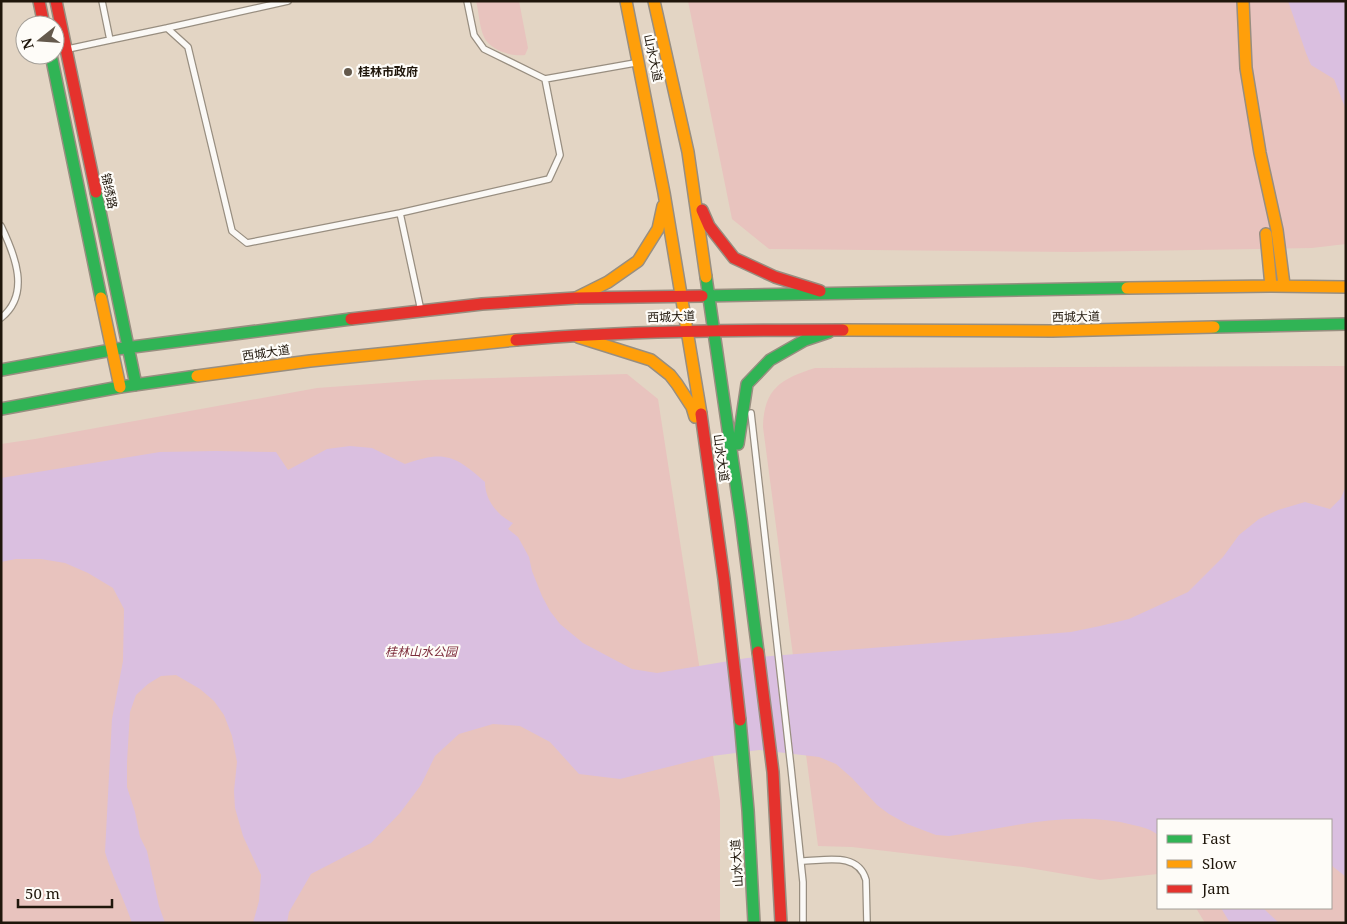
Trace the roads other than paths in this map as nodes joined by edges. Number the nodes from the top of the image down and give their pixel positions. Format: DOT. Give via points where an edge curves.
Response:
graph roads {
  1 [pos="39,1"];
  2 [pos="56,1"];
  3 [pos="102,1"];
  4 [pos="288,1"];
  5 [pos="467,1"];
  6 [pos="626,1"];
  7 [pos="654,1"];
  8 [pos="1237,1"];
  9 [pos="1242,1"];
  10 [pos="42,15"];
  11 [pos="167,28"];
  12 [pos="110,40"];
  13 [pos="66,49"];
  14 [pos="639,62"];
  15 [pos="52,65"];
  16 [pos="545,79"];
  17 [pos="694,192"];
  18 [pos="665,197"];
  19 [pos="400,212"];
  20 [pos="1,226"];
  21 [pos="1284,285"];
  22 [pos="1271,286"];
  23 [pos="1346,287"];
  24 [pos="828,294"];
  25 [pos="682,296"];
  26 [pos="710,296"];
  27 [pos="576,298"];
  28 [pos="421,311"];
  29 [pos="1,318"];
  30 [pos="1346,324"];
  31 [pos="714,330"];
  32 [pos="836,330"];
  33 [pos="688,331"];
  34 [pos="572,335"];
  35 [pos="127,348"];
  36 [pos="112,350"];
  37 [pos="1,370"];
  38 [pos="748,384"];
  39 [pos="136,385"];
  40 [pos="120,387"];
  41 [pos="1,408"];
  42 [pos="705,446"];
  43 [pos="734,470"];
  44 [pos="801,861"];
  45 [pos="754,923"];
  46 [pos="781,923"];
  47 [pos="803,923"];
  48 [pos="867,923"];
  1 -- 10 [label="main road"];
  2 -- 13 [label="main road, 锦绣路"];
  3 -- 12 [label="lane"];
  4 -- 11 [label="lane"];
  5 -- 16 [label="lane" via="474,35 484,48"];
  6 -- 14 [label="main road, 山水大道"];
  7 -- 17 [label="main road, 山水大道"];
  8 -- 22 [label="main road" via="1240,71 1258,168"];
  9 -- 21 [label="main road" via="1246,68"];
  11 -- 12 [label="lane"];
  11 -- 19 [label="lane" via="188,47 232,231 247,243"];
  12 -- 13 [label="lane"];
  13 -- 35 [label="main road, 锦绣路"];
  14 -- 16 [label="lane"];
  14 -- 18 [label="main road, 山水大道"];
  15 -- 36 [label="main road"];
  16 -- 19 [label="lane" via="560,155 549,179"];
  17 -- 24 [label="main road" via="709,226 734,258 775,277"];
  17 -- 26 [label="main road, 山水大道"];
  18 -- 25 [label="main road, 山水大道"];
  18 -- 27 [label="main road" via="658,229 638,261 608,282"];
  19 -- 28 [label="lane"];
  20 -- 29 [label="lane" via="12,249 19,287 14,305"];
  21 -- 22 [label="main road, 西城大道"];
  21 -- 23 [label="main road, 西城大道"];
  22 -- 24 [label="main road, 西城大道"];
  24 -- 26 [label="main road, 西城大道"];
  25 -- 26 [label="main road, 西城大道"];
  25 -- 27 [label="main road, 西城大道"];
  25 -- 33 [label="main road, 山水大道"];
  26 -- 31 [label="main road, 山水大道"];
  27 -- 28 [label="main road, 西城大道"];
  28 -- 35 [label="main road, 西城大道"];
  30 -- 32 [label="main road, 西城大道" via="1052,331"];
  31 -- 32 [label="main road, 西城大道"];
  31 -- 33 [label="main road, 西城大道"];
  31 -- 43 [label="main road, 山水大道"];
  32 -- 38 [label="main road" via="806,340 770,360"];
  33 -- 34 [label="main road, 西城大道"];
  33 -- 42 [label="main road, 山水大道"];
  34 -- 39 [label="main road, 西城大道" via="310,361"];
  34 -- 42 [label="main road" via="651,360 670,375 692,407"];
  35 -- 36 [label="main road, 西城大道"];
  35 -- 39 [label="main road, 锦绣路"];
  36 -- 37 [label="main road, 西城大道"];
  36 -- 40 [label="main road"];
  38 -- 43 [label="main road"];
  38 -- 44 [label="lane"];
  39 -- 40 [label="main road, 西城大道"];
  40 -- 41 [label="main road, 西城大道"];
  42 -- 45 [label="main road, 山水大道" via="745,775"];
  43 -- 46 [label="main road, 山水大道" via="773,772"];
  44 -- 47 [label="lane"];
  44 -- 48 [label="lane" via="846,860 857,865 866,880"];
}
